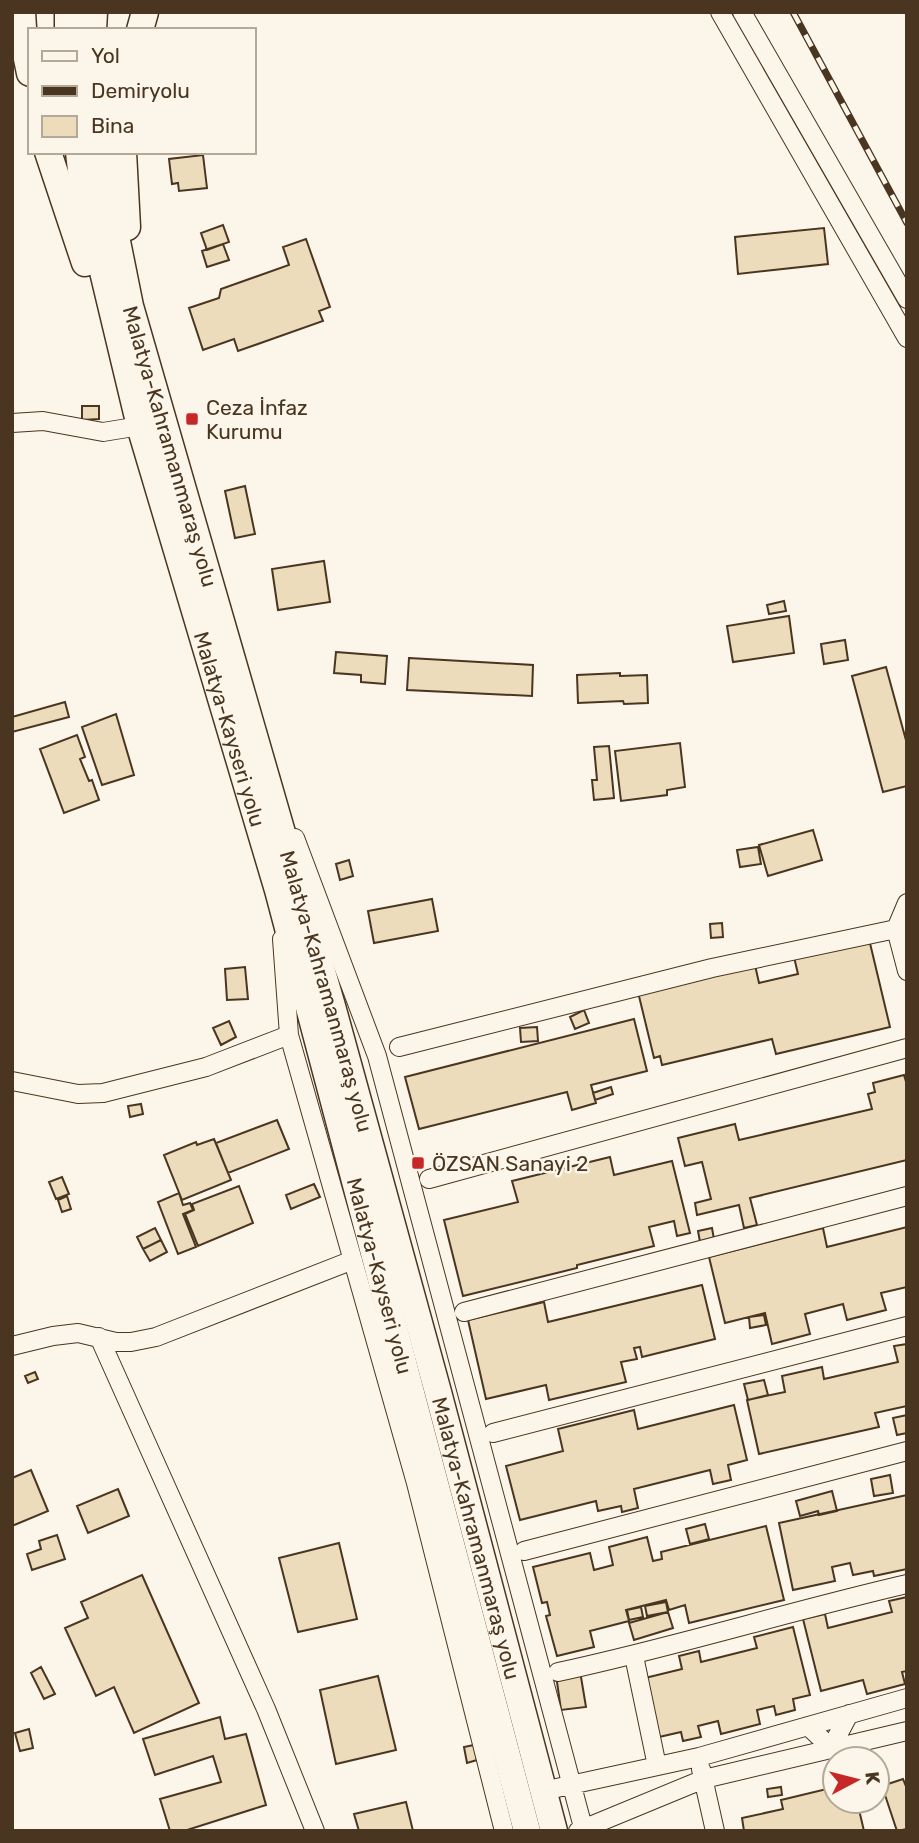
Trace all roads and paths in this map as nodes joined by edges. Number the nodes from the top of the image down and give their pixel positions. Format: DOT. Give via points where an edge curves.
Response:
graph roads {
  1 [pos="22,12"];
  2 [pos="720,12"];
  3 [pos="742,12"];
  4 [pos="28,63"];
  5 [pos="49,154"];
  6 [pos="79,154"];
  7 [pos="99,154"];
  8 [pos="123,154"];
  9 [pos="907,299"];
  10 [pos="130,306"];
  11 [pos="907,338"];
  12 [pos="12,423"];
  13 [pos="140,426"];
  14 [pos="257,740"];
  15 [pos="278,890"];
  16 [pos="907,903"];
  17 [pos="901,925"];
  18 [pos="907,971"];
  19 [pos="289,1035"];
  20 [pos="399,1047"];
  21 [pos="907,1048"];
  22 [pos="13,1081"];
  23 [pos="429,1179"];
  24 [pos="907,1196"];
  25 [pos="353,1260"];
  26 [pos="464,1312"];
  27 [pos="907,1326"];
  28 [pos="99,1337"];
  29 [pos="12,1346"];
  30 [pos="492,1433"];
  31 [pos="907,1451"];
  32 [pos="524,1551"];
  33 [pos="907,1584"];
  34 [pos="634,1656"];
  35 [pos="558,1672"];
  36 [pos="907,1698"];
  37 [pos="849,1714"];
  38 [pos="808,1726"];
  39 [pos="907,1731"];
  40 [pos="828,1745"];
  41 [pos="833,1745"];
  42 [pos="844,1745"];
  43 [pos="821,1750"];
  44 [pos="699,1757"];
  45 [pos="657,1766"];
  46 [pos="704,1779"];
  47 [pos="573,1784"];
  48 [pos="543,1791"];
  49 [pos="582,1830"];
  50 [pos="315,1831"];
  51 [pos="504,1831"];
  52 [pos="527,1831"];
  53 [pos="554,1831"];
  54 [pos="715,1831"];
  1 -- 4 [label="highway"];
  2 -- 11 [label="street"];
  3 -- 9 [label="street"];
  5 -- 13 [label="highway"];
  6 -- 13 [label="highway, Malatya-Kayseri yolu" via="83,188"];
  7 -- 10 [label="highway, Malatya-Kahramanmaraş yolu"];
  8 -- 10 [label="highway"];
  10 -- 14 [label="highway, Malatya-Kahramanmaraş yolu"];
  12 -- 13 [label="street" via="43,421 103,432"];
  13 -- 15 [label="highway, Malatya-Kayseri yolu"];
  14 -- 47 [label="street" via="377,1056"];
  14 -- 48 [label="highway, Malatya-Kahramanmaraş yolu" via="431,1366"];
  15 -- 19 [label="street"];
  15 -- 52 [label="highway, Malatya-Kayseri yolu"];
  16 -- 17 [label="street"];
  17 -- 18 [label="street"];
  17 -- 20 [label="street"];
  19 -- 22 [label="street" via="206,1067 103,1093 78,1094"];
  19 -- 25 [label="street"];
  21 -- 23 [label="street"];
  24 -- 26 [label="street"];
  25 -- 28 [label="street" via="156,1337 123,1342"];
  25 -- 51 [label="street" via="416,1483"];
  27 -- 30 [label="street"];
  28 -- 29 [label="street" via="78,1333"];
  28 -- 50 [label="street" via="266,1709"];
  31 -- 32 [label="street"];
  33 -- 34 [label="street"];
  34 -- 35 [label="street"];
  34 -- 45 [label="street"];
  36 -- 37 [label="street"];
  37 -- 38 [label="street"];
  37 -- 41 [label="street"];
  38 -- 40 [label="street"];
  38 -- 44 [label="street"];
  39 -- 42 [label="street"];
  43 -- 46 [label="street"];
  44 -- 45 [label="street"];
  44 -- 46 [label="street"];
  45 -- 47 [label="street"];
  46 -- 49 [label="street"];
  46 -- 54 [label="street"];
  47 -- 48 [label="street"];
  47 -- 49 [label="street"];
  48 -- 53 [label="highway, Malatya-Kahramanmaraş yolu"];
}
